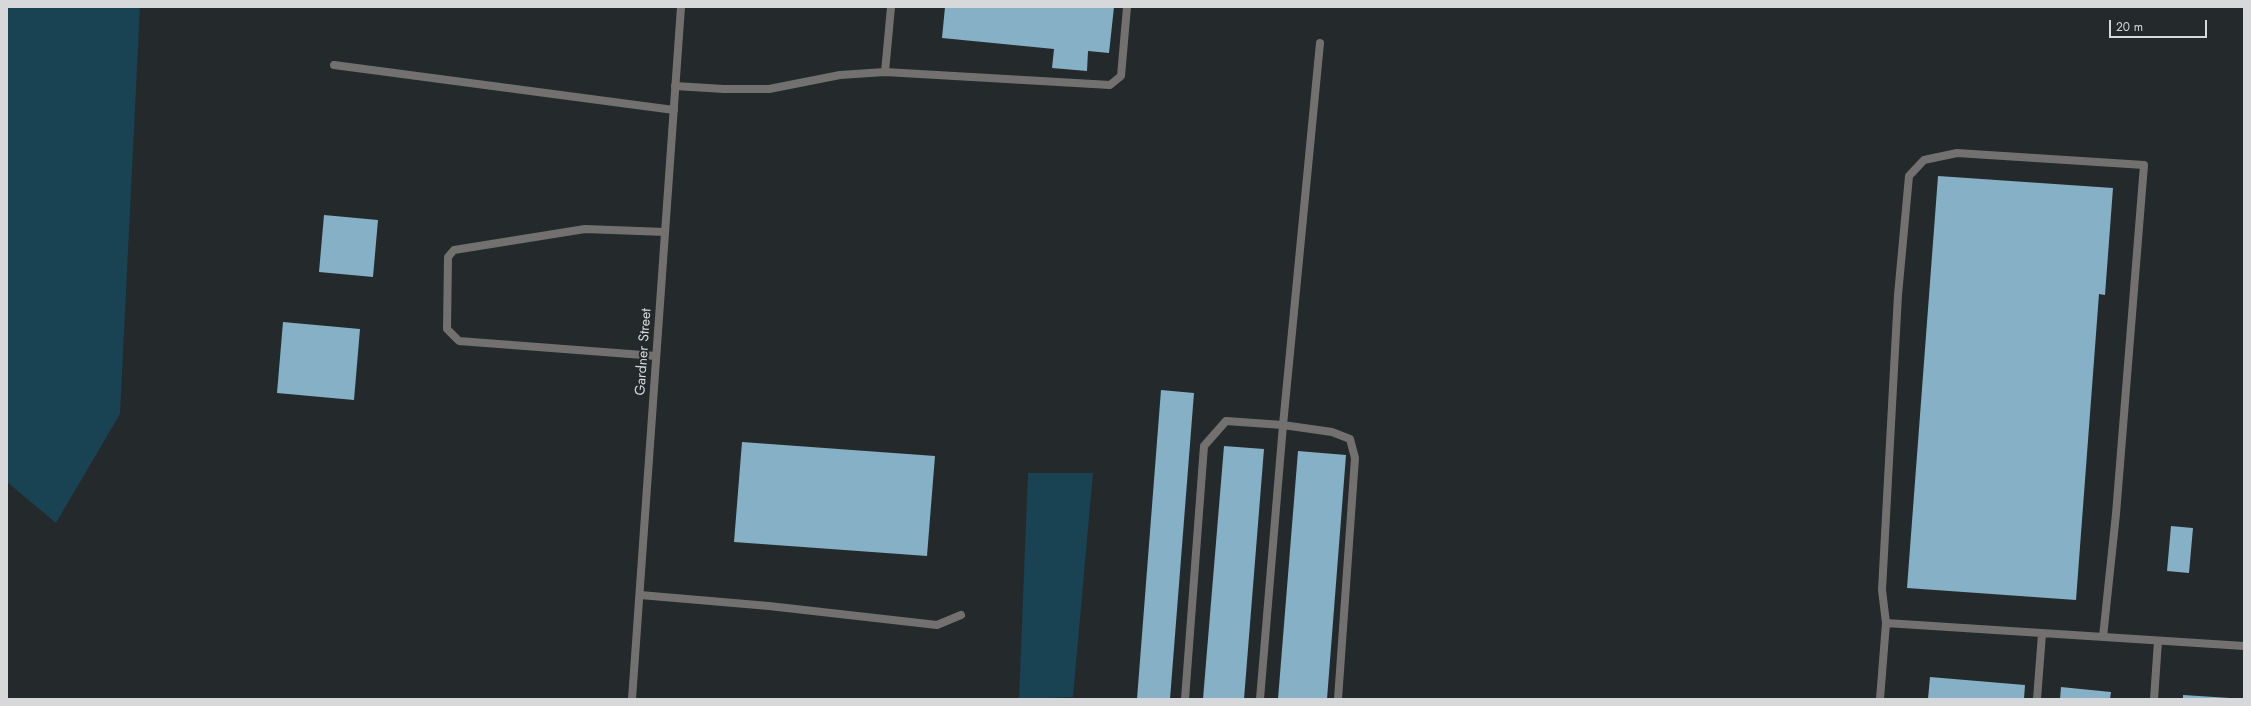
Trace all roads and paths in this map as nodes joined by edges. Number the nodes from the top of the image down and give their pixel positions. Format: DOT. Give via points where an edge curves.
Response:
graph roads {
  1 [pos="681,7"];
  2 [pos="891,7"];
  3 [pos="1127,7"];
  4 [pos="1320,43"];
  5 [pos="334,65"];
  6 [pos="885,72"];
  7 [pos="675,86"];
  8 [pos="674,110"];
  9 [pos="665,232"];
  10 [pos="656,356"];
  11 [pos="1283,425"];
  12 [pos="640,595"];
  13 [pos="961,615"];
  14 [pos="1886,623"];
  15 [pos="2042,634"];
  16 [pos="2103,637"];
  17 [pos="2158,641"];
  18 [pos="2244,646"];
  19 [pos="632,699"];
  20 [pos="1185,699"];
  21 [pos="1260,699"];
  22 [pos="1338,699"];
  23 [pos="1880,699"];
  24 [pos="2037,699"];
  25 [pos="2154,699"];
  1 -- 7 [label="street, Gardner Street"];
  2 -- 6 [label="street"];
  3 -- 6 [label="street" via="1121,76 1110,84"];
  4 -- 11 [label="street"];
  5 -- 8 [label="street"];
  6 -- 7 [label="street" via="840,75 768,89"];
  7 -- 8 [label="street, Gardner Street"];
  8 -- 9 [label="street, Gardner Street"];
  9 -- 10 [label="street, Gardner Street"];
  9 -- 10 [label="street" via="585,229 454,250 448,256 447,329 459,341"];
  10 -- 12 [label="street, Gardner Street"];
  11 -- 20 [label="street" via="1226,421 1204,446"];
  11 -- 21 [label="street"];
  11 -- 22 [label="street" via="1332,432 1350,438 1355,458"];
  12 -- 13 [label="street" via="769,606 937,625"];
  12 -- 19 [label="street, Gardner Street"];
  14 -- 15 [label="street"];
  14 -- 16 [label="street" via="1882,590 1898,295 1908,176 1924,160 1957,153 2144,165 2116,514"];
  14 -- 23 [label="street"];
  15 -- 16 [label="street"];
  15 -- 24 [label="street"];
  16 -- 17 [label="street"];
  17 -- 18 [label="street"];
  17 -- 25 [label="street"];
}
